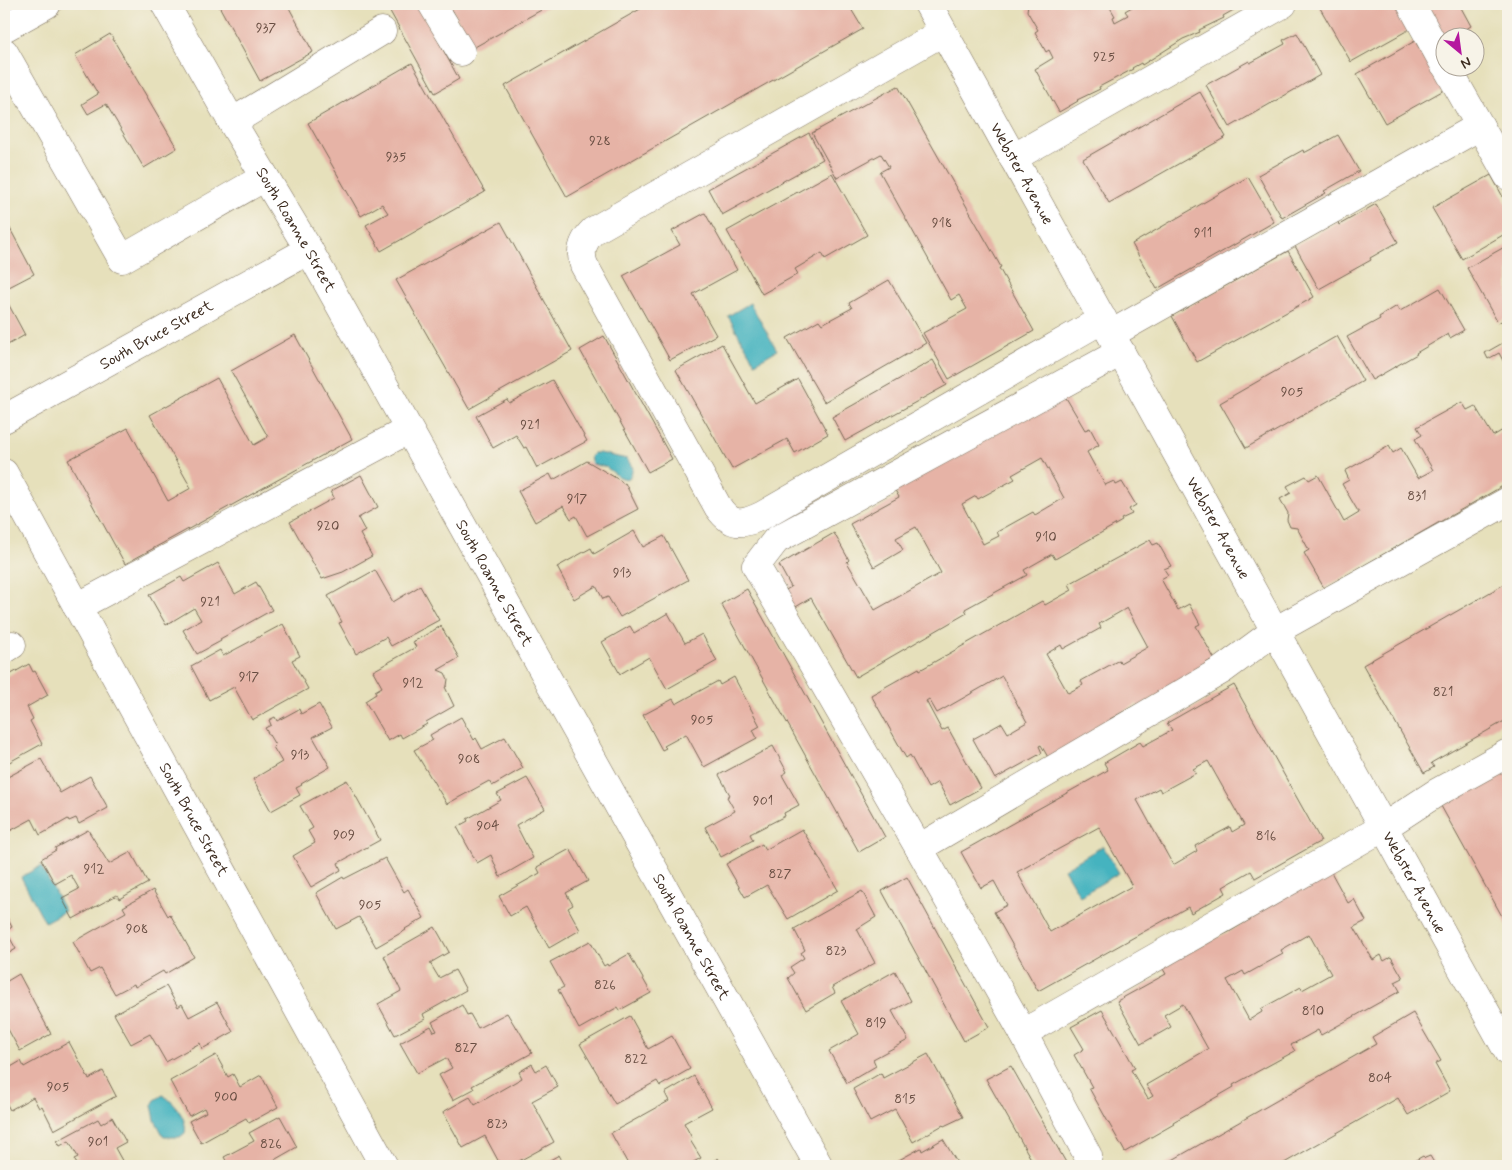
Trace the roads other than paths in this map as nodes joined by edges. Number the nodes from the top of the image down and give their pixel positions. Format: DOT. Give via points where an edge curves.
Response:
graph roads {
  1 [pos="47,4"];
  2 [pos="165,4"];
  3 [pos="432,4"];
  4 [pos="1283,4"];
  5 [pos="1411,4"];
  6 [pos="935,12"];
  7 [pos="4,28"];
  8 [pos="382,31"];
  9 [pos="1434,46"];
  10 [pos="4,52"];
  11 [pos="460,52"];
  12 [pos="1452,78"];
  13 [pos="232,122"];
  14 [pos="1480,126"];
  15 [pos="1013,158"];
  16 [pos="1508,176"];
  17 [pos="265,177"];
  18 [pos="309,250"];
  19 [pos="1112,335"];
  20 [pos="4,420"];
  21 [pos="408,430"];
  22 [pos="4,473"];
  23 [pos="1508,501"];
  24 [pos="77,607"];
  25 [pos="1275,631"];
  26 [pos="1508,752"];
  27 [pos="1384,827"];
  28 [pos="919,848"];
  29 [pos="1023,1032"];
  30 [pos="1508,1052"];
  31 [pos="1088,1156"];
  32 [pos="384,1166"];
  33 [pos="819,1166"];
  1 -- 7 [label="street"];
  2 -- 13 [label="street, South Roanne Street"];
  3 -- 11 [label="street"];
  4 -- 15 [label="street"];
  5 -- 9 [label="street"];
  6 -- 15 [label="street, Webster Avenue"];
  6 -- 19 [label="street" via="593,231 582,246 584,265 718,507 726,518 737,523 763,516"];
  8 -- 13 [label="street"];
  10 -- 17 [label="street" via="122,259"];
  12 -- 14 [label="street"];
  13 -- 17 [label="street, South Roanne Street"];
  14 -- 16 [label="street"];
  14 -- 19 [label="street"];
  15 -- 19 [label="street, Webster Avenue"];
  17 -- 18 [label="street, South Roanne Street"];
  18 -- 20 [label="street, South Bruce Street"];
  18 -- 21 [label="street, South Roanne Street"];
  19 -- 25 [label="street, Webster Avenue"];
  19 -- 28 [label="street" via="776,540 756,566"];
  21 -- 24 [label="street"];
  21 -- 33 [label="street, South Roanne Street"];
  22 -- 24 [label="street, South Bruce Street"];
  23 -- 25 [label="street"];
  24 -- 32 [label="street, South Bruce Street"];
  25 -- 27 [label="street, Webster Avenue"];
  25 -- 28 [label="street" via="1222,670"];
  26 -- 27 [label="street"];
  27 -- 29 [label="street"];
  27 -- 30 [label="street, Webster Avenue"];
  28 -- 29 [label="street"];
  29 -- 31 [label="street"];
}
